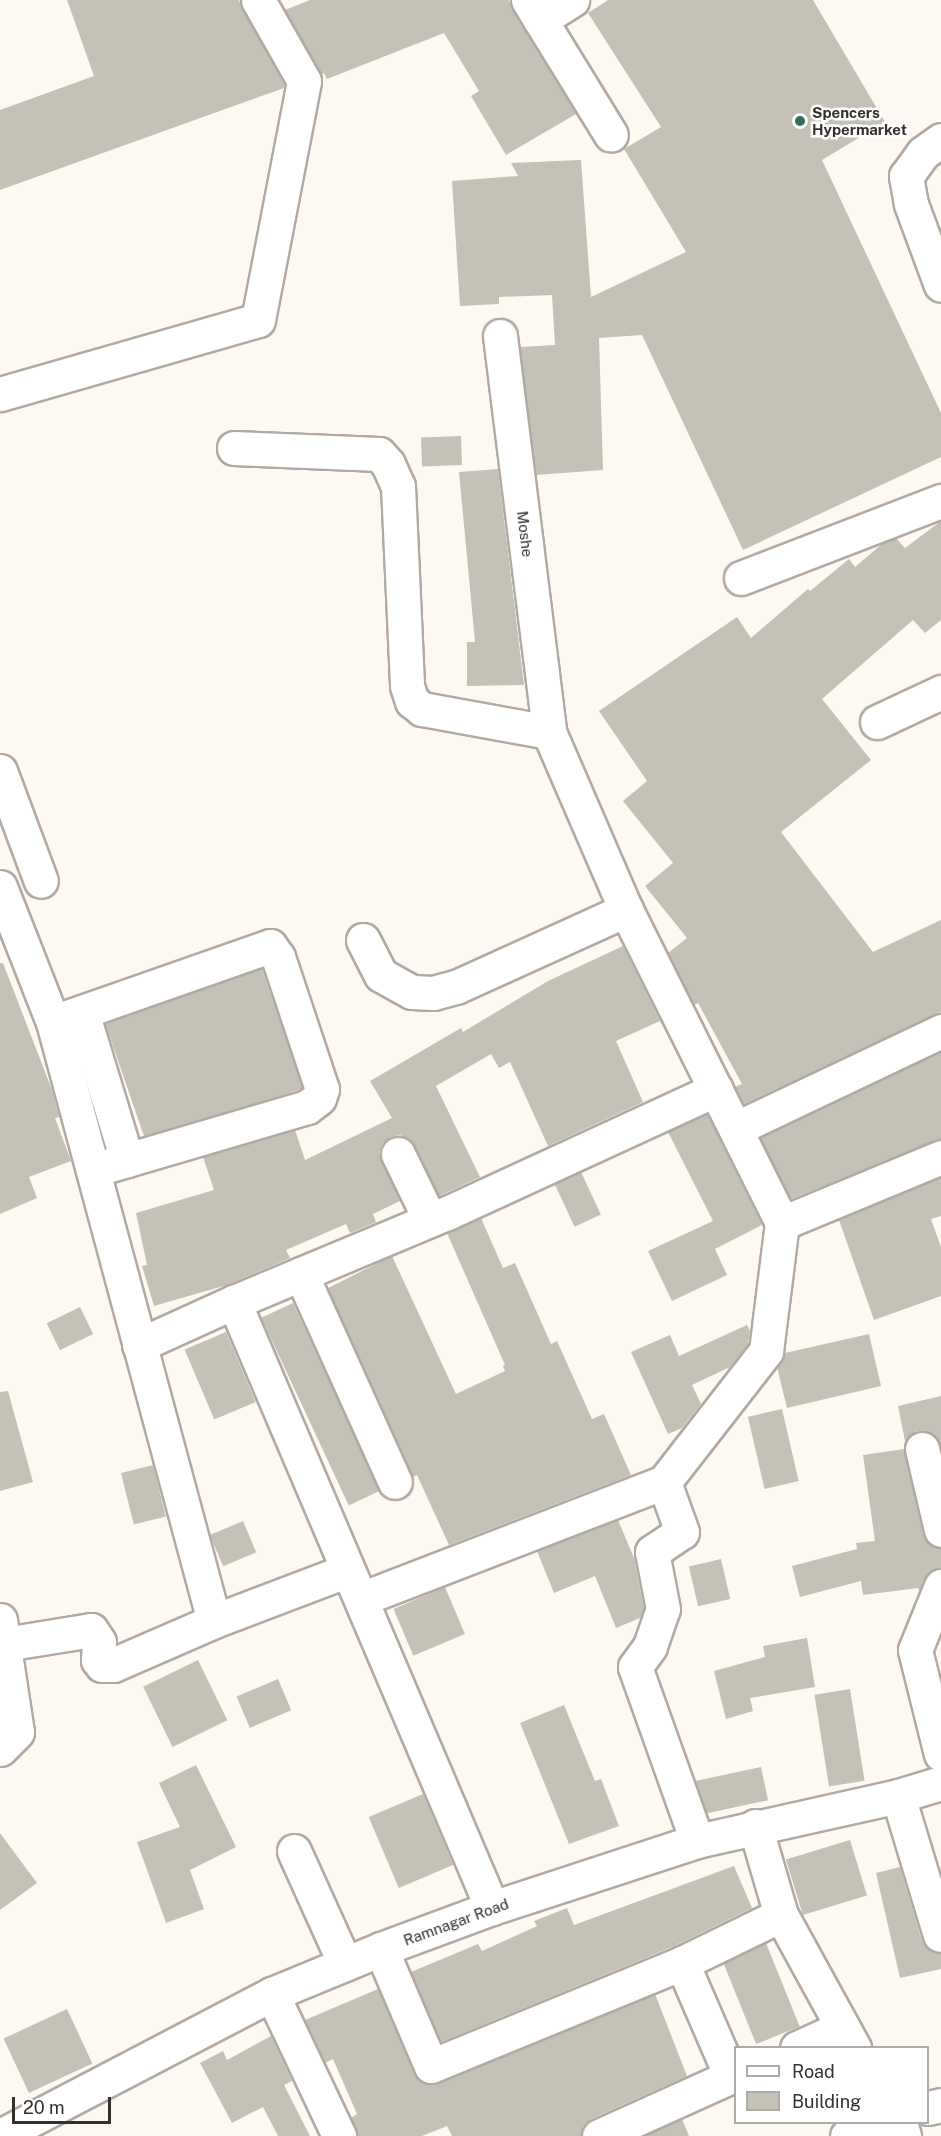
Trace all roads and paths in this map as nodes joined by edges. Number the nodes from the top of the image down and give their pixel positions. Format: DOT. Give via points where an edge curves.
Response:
graph roads {
  1 [pos="258,0"];
  2 [pos="572,0"];
  3 [pos="534,10"];
  4 [pos="611,135"];
  5 [pos="941,140"];
  6 [pos="941,285"];
  7 [pos="500,336"];
  8 [pos="0,394"];
  9 [pos="234,448"];
  10 [pos="941,501"];
  11 [pos="741,579"];
  12 [pos="941,692"];
  13 [pos="877,722"];
  14 [pos="549,732"];
  15 [pos="0,771"];
  16 [pos="41,881"];
  17 [pos="0,887"];
  18 [pos="626,910"];
  19 [pos="363,940"];
  20 [pos="68,1017"];
  21 [pos="941,1031"];
  22 [pos="716,1089"];
  23 [pos="737,1128"];
  24 [pos="398,1154"];
  25 [pos="941,1157"];
  26 [pos="127,1160"];
  27 [pos="93,1170"];
  28 [pos="430,1220"];
  29 [pos="783,1223"];
  30 [pos="301,1274"];
  31 [pos="234,1302"];
  32 [pos="139,1345"];
  33 [pos="922,1449"];
  34 [pos="395,1482"];
  35 [pos="664,1482"];
  36 [pos="941,1530"];
  37 [pos="354,1584"];
  38 [pos="941,1586"];
  39 [pos="214,1621"];
  40 [pos="2,1632"];
  41 [pos="0,1749"];
  42 [pos="941,1754"];
  43 [pos="941,1783"];
  44 [pos="898,1796"];
  45 [pos="755,1826"];
  46 [pos="696,1841"];
  47 [pos="294,1851"];
  48 [pos="492,1908"];
  49 [pos="781,1915"];
  50 [pos="940,1935"];
  51 [pos="381,1949"];
  52 [pos="682,1963"];
  53 [pos="345,1964"];
  54 [pos="272,1994"];
  55 [pos="847,2038"];
  56 [pos="807,2046"];
  57 [pos="733,2075"];
  58 [pos="875,2124"];
  59 [pos="7,2135"];
  60 [pos="339,2136"];
  61 [pos="598,2136"];
  62 [pos="847,2136"];
  1 -- 8 [label="street" via="304,81 258,320"];
  2 -- 3 [label="street"];
  3 -- 4 [label="street"];
  5 -- 6 [label="street" via="923,153 906,176"];
  7 -- 14 [label="street, Moshe"];
  9 -- 14 [label="street" via="379,454 394,473 398,486 407,686 412,701 422,709"];
  10 -- 11 [label="street"];
  12 -- 13 [label="street"];
  14 -- 18 [label="street, Moshe"];
  15 -- 16 [label="street"];
  17 -- 20 [label="street"];
  18 -- 19 [label="street" via="456,987 433,993 412,992 381,975"];
  18 -- 22 [label="street, Moshe"];
  20 -- 26 [label="street"];
  20 -- 26 [label="street" via="270,946 278,957 322,1089 319,1098 307,1107"];
  20 -- 27 [label="street"];
  21 -- 23 [label="street"];
  22 -- 23 [label="street, Moshe"];
  22 -- 28 [label="street"];
  23 -- 29 [label="street, Moshe"];
  24 -- 28 [label="street"];
  25 -- 29 [label="street"];
  26 -- 27 [label="street"];
  27 -- 32 [label="street"];
  28 -- 30 [label="street"];
  29 -- 35 [label="street" via="766,1351"];
  30 -- 31 [label="street"];
  30 -- 34 [label="street"];
  31 -- 32 [label="street"];
  31 -- 37 [label="street"];
  32 -- 39 [label="street"];
  33 -- 36 [label="street"];
  35 -- 37 [label="street"];
  35 -- 46 [label="street" via="682,1532 652,1552 663,1609 650,1646 635,1667"];
  37 -- 39 [label="street"];
  37 -- 48 [label="street"];
  38 -- 42 [label="street" via="915,1650"];
  39 -- 40 [label="street" via="113,1665 102,1665 98,1660 99,1642 91,1630"];
  40 -- 41 [label="street" via="17,1732"];
  43 -- 44 [label="street, Ramnagar Road"];
  44 -- 45 [label="street, Ramnagar Road"];
  44 -- 50 [label="street"];
  45 -- 46 [label="street, Ramnagar Road"];
  45 -- 49 [label="street"];
  46 -- 48 [label="street, Ramnagar Road"];
  47 -- 53 [label="street"];
  48 -- 51 [label="street, Ramnagar Road"];
  49 -- 52 [label="street"];
  49 -- 55 [label="street"];
  51 -- 52 [label="street" via="431,2066"];
  51 -- 53 [label="street, Ramnagar Road"];
  52 -- 57 [label="street"];
  53 -- 54 [label="street, Ramnagar Road"];
  54 -- 59 [label="street, Ramnagar Road"];
  54 -- 60 [label="street"];
  55 -- 56 [label="street"];
  57 -- 61 [label="street"];
  58 -- 62 [label="street"];
}
